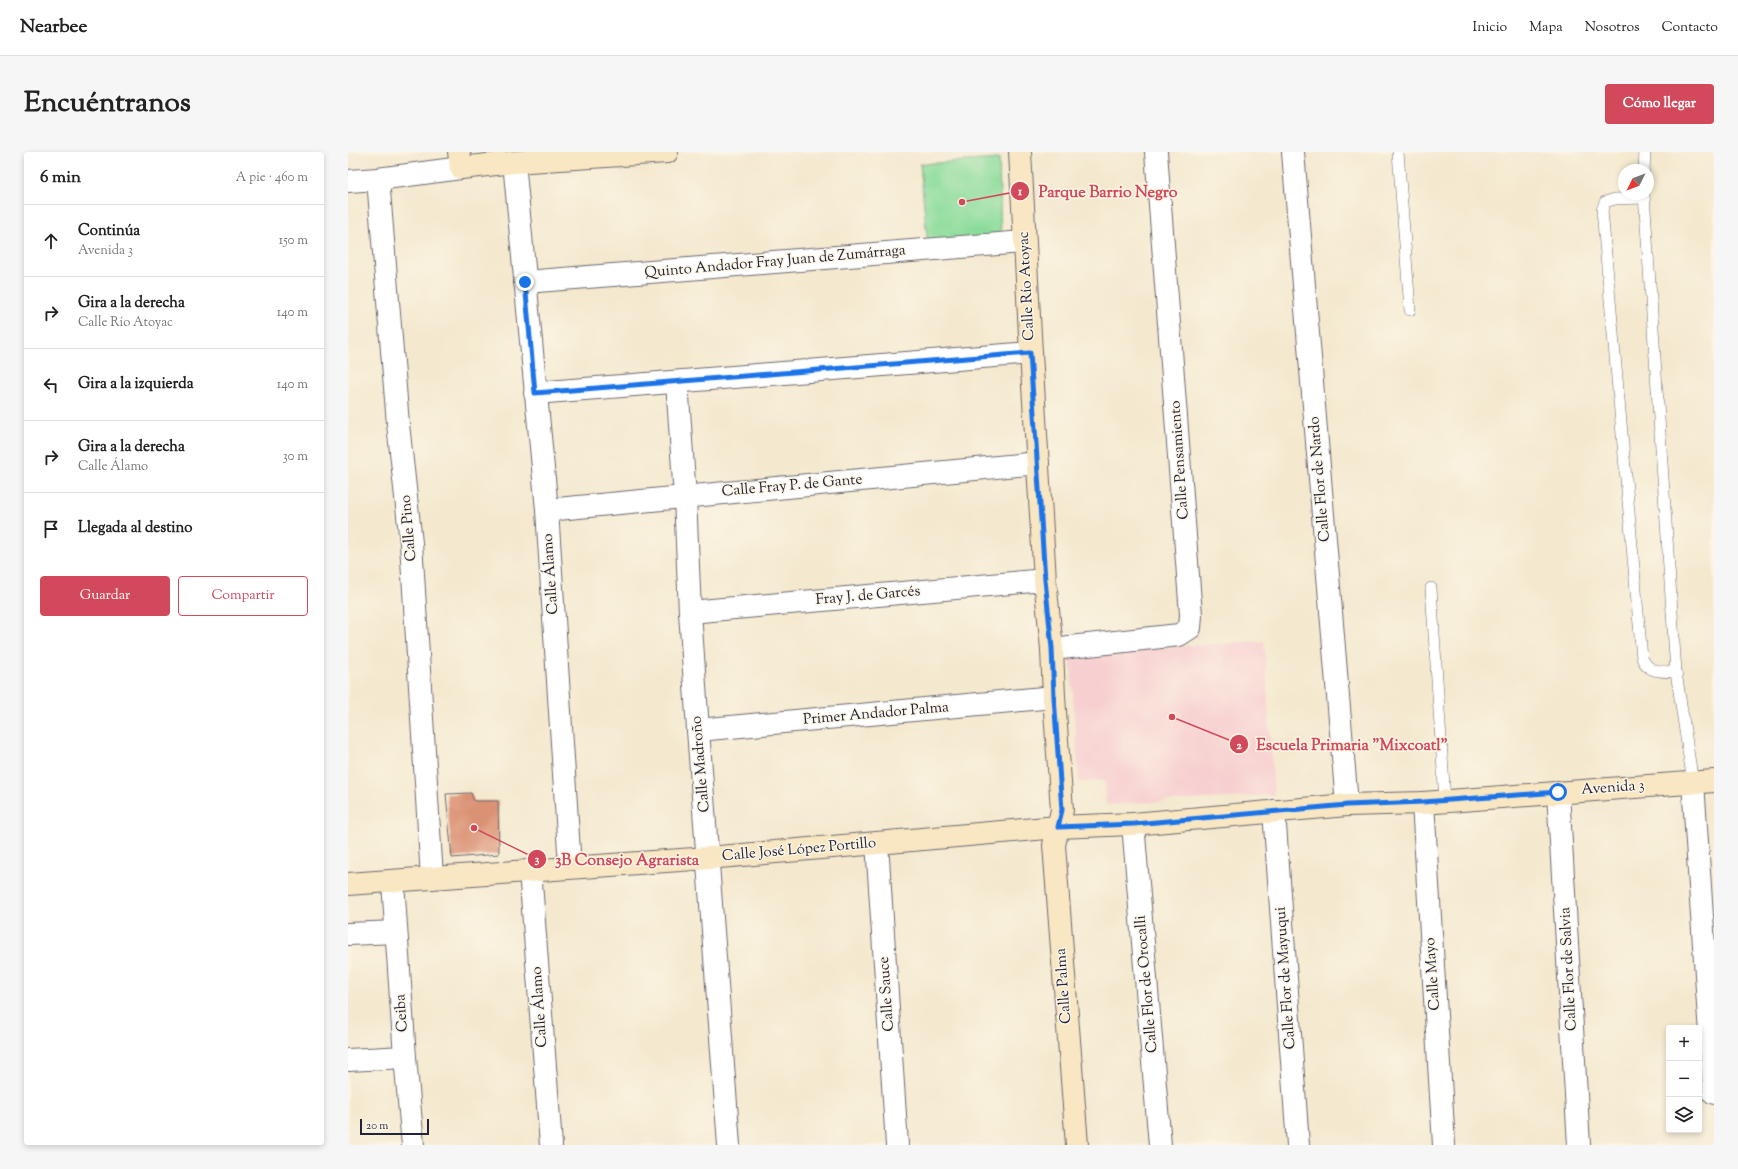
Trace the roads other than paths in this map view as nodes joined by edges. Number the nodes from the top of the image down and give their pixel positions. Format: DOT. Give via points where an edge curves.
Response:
graph roads {
  1 [pos="667,152"];
  2 [pos="1020,152"];
  3 [pos="1156,152"];
  4 [pos="1293,152"];
  5 [pos="1398,152"];
  6 [pos="1645,152"];
  7 [pos="460,160"];
  8 [pos="514,162"];
  9 [pos="1644,164"];
  10 [pos="378,179"];
  11 [pos="348,181"];
  12 [pos="1618,198"];
  13 [pos="1643,200"];
  14 [pos="1024,242"];
  15 [pos="525,282"];
  16 [pos="1410,310"];
  17 [pos="1030,353"];
  18 [pos="677,382"];
  19 [pos="535,393"];
  20 [pos="1038,463"];
  21 [pos="685,497"];
  22 [pos="547,510"];
  23 [pos="1045,580"];
  24 [pos="1431,588"];
  25 [pos="690,612"];
  26 [pos="1052,648"];
  27 [pos="1676,672"];
  28 [pos="1054,697"];
  29 [pos="698,730"];
  30 [pos="1704,782"];
  31 [pos="1558,792"];
  32 [pos="1445,801"];
  33 [pos="1423,802"];
  34 [pos="1347,805"];
  35 [pos="1274,811"];
  36 [pos="1134,824"];
  37 [pos="1058,827"];
  38 [pos="878,842"];
  39 [pos="708,858"];
  40 [pos="570,867"];
  41 [pos="530,870"];
  42 [pos="432,878"];
  43 [pos="393,882"];
  44 [pos="348,884"];
  45 [pos="396,932"];
  46 [pos="348,934"];
  47 [pos="405,1057"];
  48 [pos="348,1060"];
  49 [pos="1714,1093"];
  50 [pos="413,1145"];
  51 [pos="550,1145"];
  52 [pos="729,1145"];
  53 [pos="897,1145"];
  54 [pos="1077,1145"];
  55 [pos="1160,1145"];
  56 [pos="1298,1145"];
  57 [pos="1444,1145"];
  58 [pos="1579,1145"];
  1 -- 8 [label="street"];
  2 -- 14 [label="street, Calle Río Atoyac"];
  3 -- 26 [label="street, Calle Pensamiento" via="1191,608 1190,628 1179,634"];
  4 -- 34 [label="street, Calle Flor de Nardo"];
  5 -- 16 [label="lane"];
  6 -- 9 [label="lane"];
  7 -- 8 [label="street"];
  7 -- 10 [label="street"];
  8 -- 15 [label="street, Calle Álamo"];
  10 -- 11 [label="street"];
  10 -- 42 [label="street, Calle Pino" via="398,424 411,543"];
  12 -- 27 [label="lane" via="1605,202 1602,210 1642,658 1645,666 1654,671"];
  13 -- 27 [label="lane"];
  14 -- 15 [label="street, Quinto Andador Fray Juan de Zumárraga"];
  14 -- 17 [label="street, Calle Río Atoyac"];
  15 -- 19 [label="street, Calle Álamo"];
  17 -- 18 [label="street"];
  17 -- 20 [label="street, Calle Río Atoyac"];
  18 -- 19 [label="street"];
  18 -- 21 [label="street, Calle Madroño"];
  19 -- 22 [label="street, Calle Álamo"];
  20 -- 21 [label="street, Calle Fray P. de Gante"];
  20 -- 23 [label="street, Calle Río Atoyac"];
  21 -- 22 [label="street, Calle Fray P. de Gante"];
  21 -- 25 [label="street, Calle Madroño"];
  22 -- 40 [label="street, Calle Álamo"];
  23 -- 25 [label="street, Fray J. de Garcés"];
  23 -- 26 [label="street, Calle Río Atoyac"];
  24 -- 32 [label="lane"];
  25 -- 29 [label="street, Calle Madroño"];
  26 -- 28 [label="street, Calle Río Atoyac"];
  27 -- 30 [label="lane"];
  28 -- 29 [label="street, Primer Andador Palma"];
  28 -- 37 [label="street, Calle Río Atoyac" via="1062,810"];
  29 -- 39 [label="street, Calle Madroño"];
  30 -- 31 [label="street, Avenida 3"];
  30 -- 49 [label="street"];
  31 -- 32 [label="street, Avenida 3"];
  31 -- 58 [label="street, Calle Flor de Salvia"];
  32 -- 33 [label="street, Avenida 3"];
  33 -- 34 [label="street, Avenida 3"];
  33 -- 57 [label="street, Calle Mayo"];
  34 -- 35 [label="street, Avenida 3"];
  35 -- 36 [label="street, Avenida 3"];
  35 -- 56 [label="street, Calle Flor de Mayuqui"];
  36 -- 37 [label="street, Avenida 3"];
  36 -- 55 [label="street, Calle Flor de Orocalli"];
  37 -- 38 [label="street, Calle José López Portillo"];
  37 -- 54 [label="street, Calle Palma" via="1054,845"];
  38 -- 39 [label="street, Calle José López Portillo"];
  38 -- 53 [label="street, Calle Sauce"];
  39 -- 40 [label="street, Calle José López Portillo"];
  39 -- 52 [label="street, Calle Madroño"];
  40 -- 41 [label="street, Calle José López Portillo"];
  41 -- 42 [label="street, Calle José López Portillo"];
  41 -- 51 [label="street, Calle Álamo"];
  42 -- 43 [label="street, Calle José López Portillo"];
  43 -- 44 [label="street, Calle José López Portillo"];
  43 -- 45 [label="street, Ceiba"];
  45 -- 46 [label="street"];
  45 -- 47 [label="street, Ceiba"];
  47 -- 48 [label="street"];
  47 -- 50 [label="street, Ceiba"];
}
